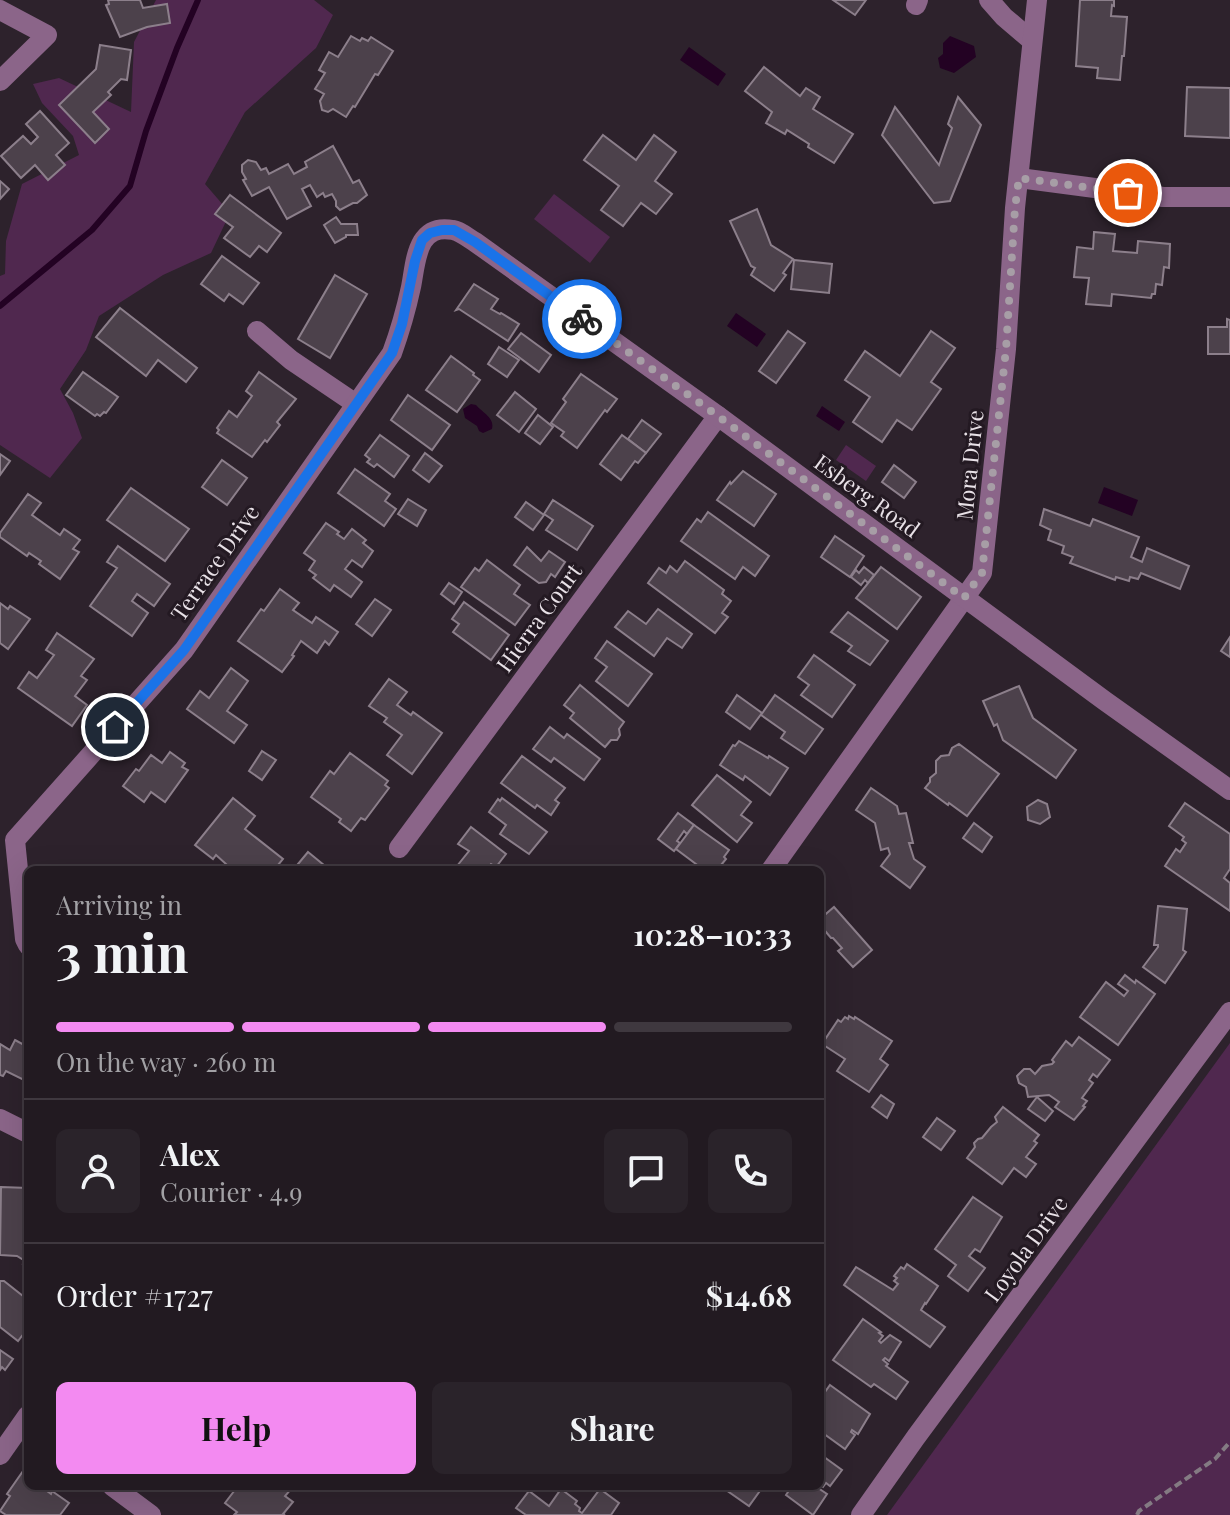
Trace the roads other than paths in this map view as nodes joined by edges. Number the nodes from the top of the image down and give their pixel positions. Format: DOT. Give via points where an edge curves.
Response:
graph roads {
  1 [pos="989,0"];
  2 [pos="1037,0"];
  3 [pos="0,10"];
  4 [pos="1031,40"];
  5 [pos="0,81"];
  6 [pos="1019,178"];
  7 [pos="1230,197"];
  8 [pos="475,242"];
  9 [pos="257,331"];
  10 [pos="356,404"];
  11 [pos="718,416"];
  12 [pos="964,598"];
  13 [pos="1230,790"];
  14 [pos="7,839"];
  15 [pos="399,848"];
  16 [pos="774,866"];
  17 [pos="24,933"];
  18 [pos="1230,1012"];
  19 [pos="0,1119"];
  20 [pos="24,1131"];
  21 [pos="24,1423"];
  22 [pos="0,1455"];
  23 [pos="117,1490"];
  24 [pos="151,1515"];
  25 [pos="861,1515"];
  1 -- 4 [label="street"];
  2 -- 4 [label="street, Mora Drive"];
  3 -- 5 [label="street" via="47,35"];
  4 -- 6 [label="street, Mora Drive"];
  6 -- 7 [label="street" via="1163,197"];
  6 -- 12 [label="street, Mora Drive" via="982,573"];
  8 -- 10 [label="street, Terrace Drive" via="454,230 430,233 422,240 392,353"];
  8 -- 11 [label="street, Esberg Road"];
  9 -- 10 [label="street"];
  10 -- 14 [label="street, Terrace Drive" via="184,650"];
  11 -- 12 [label="street, Esberg Road"];
  11 -- 15 [label="street, Hierra Court"];
  12 -- 13 [label="street, Esberg Road"];
  12 -- 16 [label="street, Mora Drive"];
  14 -- 17 [label="street, Terrace Drive"];
  18 -- 25 [label="street, Loyola Drive"];
  19 -- 20 [label="street"];
  21 -- 22 [label="street"];
  23 -- 24 [label="street"];
}
